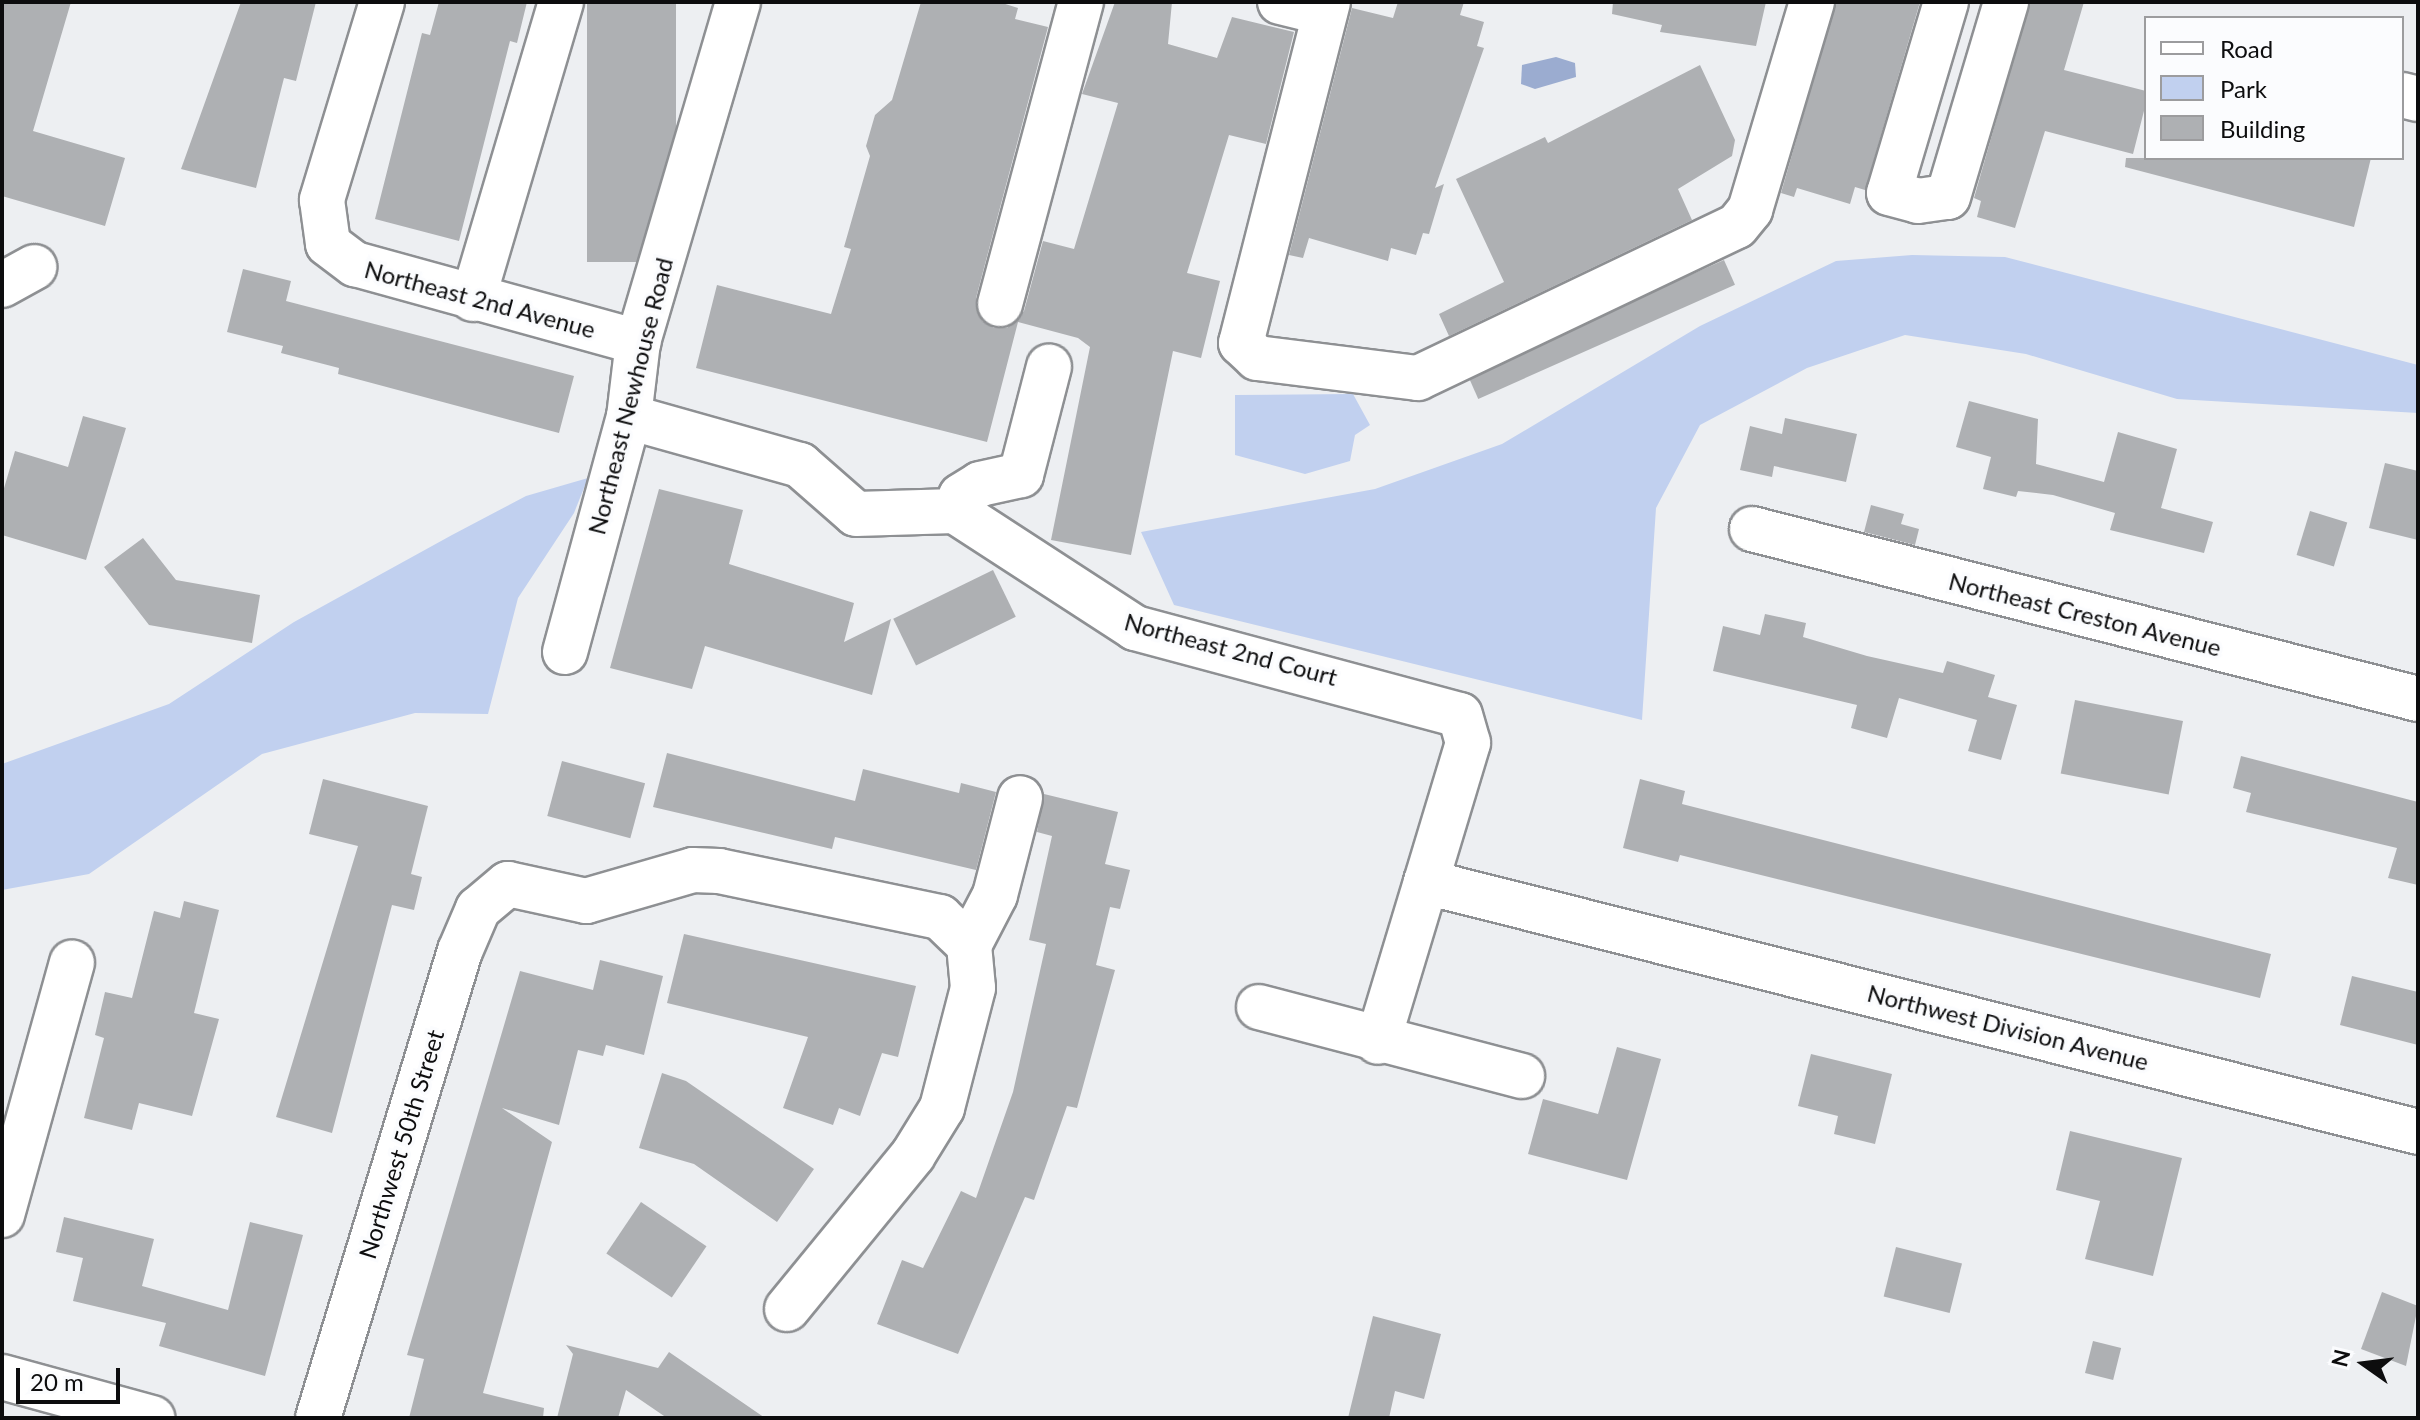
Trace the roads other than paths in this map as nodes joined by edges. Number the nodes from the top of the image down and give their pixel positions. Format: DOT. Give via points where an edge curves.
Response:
graph roads {
  1 [pos="382,2"];
  2 [pos="561,2"];
  3 [pos="738,2"];
  4 [pos="1081,2"];
  5 [pos="1280,2"];
  6 [pos="1812,2"];
  7 [pos="1946,2"];
  8 [pos="2006,2"];
  9 [pos="1326,8"];
  10 [pos="473,299"];
  11 [pos="1000,304"];
  12 [pos="638,342"];
  13 [pos="1049,367"];
  14 [pos="629,417"];
  15 [pos="955,511"];
  16 [pos="1752,529"];
  17 [pos="565,652"];
  18 [pos="2418,699"];
  19 [pos="1020,798"];
  20 [pos="1426,882"];
  21 [pos="969,945"];
  22 [pos="72,963"];
  23 [pos="1259,1007"];
  24 [pos="1378,1042"];
  25 [pos="1522,1076"];
  26 [pos="2418,1132"];
  27 [pos="2,1215"];
  28 [pos="787,1309"];
  29 [pos="2,1377"];
  30 [pos="152,1418"];
  31 [pos="318,1418"];
  1 -- 10 [label="street, Northeast 2nd Avenue" via="322,200 328,244 355,264"];
  2 -- 10 [label="street"];
  3 -- 12 [label="street, Northeast Newhouse Road"];
  4 -- 11 [label="street"];
  5 -- 9 [label="street"];
  6 -- 9 [label="street" via="1750,210 1737,226 1418,378 1257,358 1241,343"];
  7 -- 8 [label="street" via="1889,193 1918,201 1948,197"];
  10 -- 12 [label="street, Northeast 2nd Avenue"];
  12 -- 14 [label="street, Northeast Newhouse Road"];
  13 -- 15 [label="street" via="1021,475 980,484 961,496"];
  14 -- 15 [label="street" via="800,465 856,514"];
  14 -- 17 [label="street, Northeast Newhouse Road"];
  15 -- 20 [label="street, Northeast 2nd Court" via="1057,570 1126,624 1443,705 1468,727"];
  16 -- 18 [label="street, Northeast Creston Avenue"];
  19 -- 21 [label="street" via="995,895"];
  20 -- 24 [label="street"];
  20 -- 26 [label="street, Northwest Division Avenue"];
  21 -- 28 [label="street" via="973,988 942,1108 913,1155"];
  21 -- 31 [label="street, Northwest 50th Street" via="940,917 719,871 693,870 586,901 508,884 478,909 460,951"];
  22 -- 27 [label="street"];
  23 -- 24 [label="street"];
  24 -- 25 [label="street"];
  29 -- 30 [label="street"];
}
